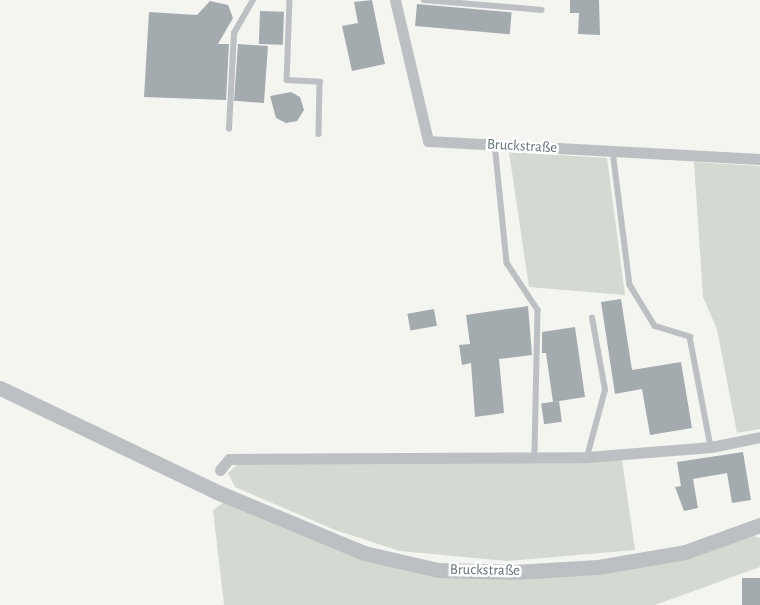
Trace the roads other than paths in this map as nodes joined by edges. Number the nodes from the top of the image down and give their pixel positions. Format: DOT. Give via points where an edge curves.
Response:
graph roads {
  1 [pos="253,0"];
  2 [pos="290,0"];
  3 [pos="395,0"];
  4 [pos="424,0"];
  5 [pos="542,10"];
  6 [pos="229,129"];
  7 [pos="319,134"];
  8 [pos="495,144"];
  9 [pos="613,151"];
  10 [pos="760,159"];
  11 [pos="592,318"];
  12 [pos="0,388"];
  13 [pos="760,437"];
  14 [pos="711,447"];
  15 [pos="535,458"];
  16 [pos="587,458"];
  17 [pos="220,470"];
  18 [pos="760,525"];
  1 -- 6 [label="lane" via="234,33"];
  2 -- 7 [label="lane" via="287,80 320,82"];
  3 -- 8 [label="street, Bruckstraße" via="428,141"];
  4 -- 5 [label="lane"];
  8 -- 9 [label="street, Bruckstraße"];
  8 -- 15 [label="lane" via="507,263 538,310"];
  9 -- 10 [label="street, Bruckstraße"];
  9 -- 14 [label="lane" via="630,285 655,326 690,337"];
  11 -- 16 [label="lane" via="605,390"];
  12 -- 18 [label="street, Bruckstraße" via="217,492 364,552 438,570 514,572 598,567 685,552"];
  13 -- 14 [label="street"];
  14 -- 16 [label="street"];
  15 -- 16 [label="street"];
  15 -- 17 [label="street" via="229,459"];
}
